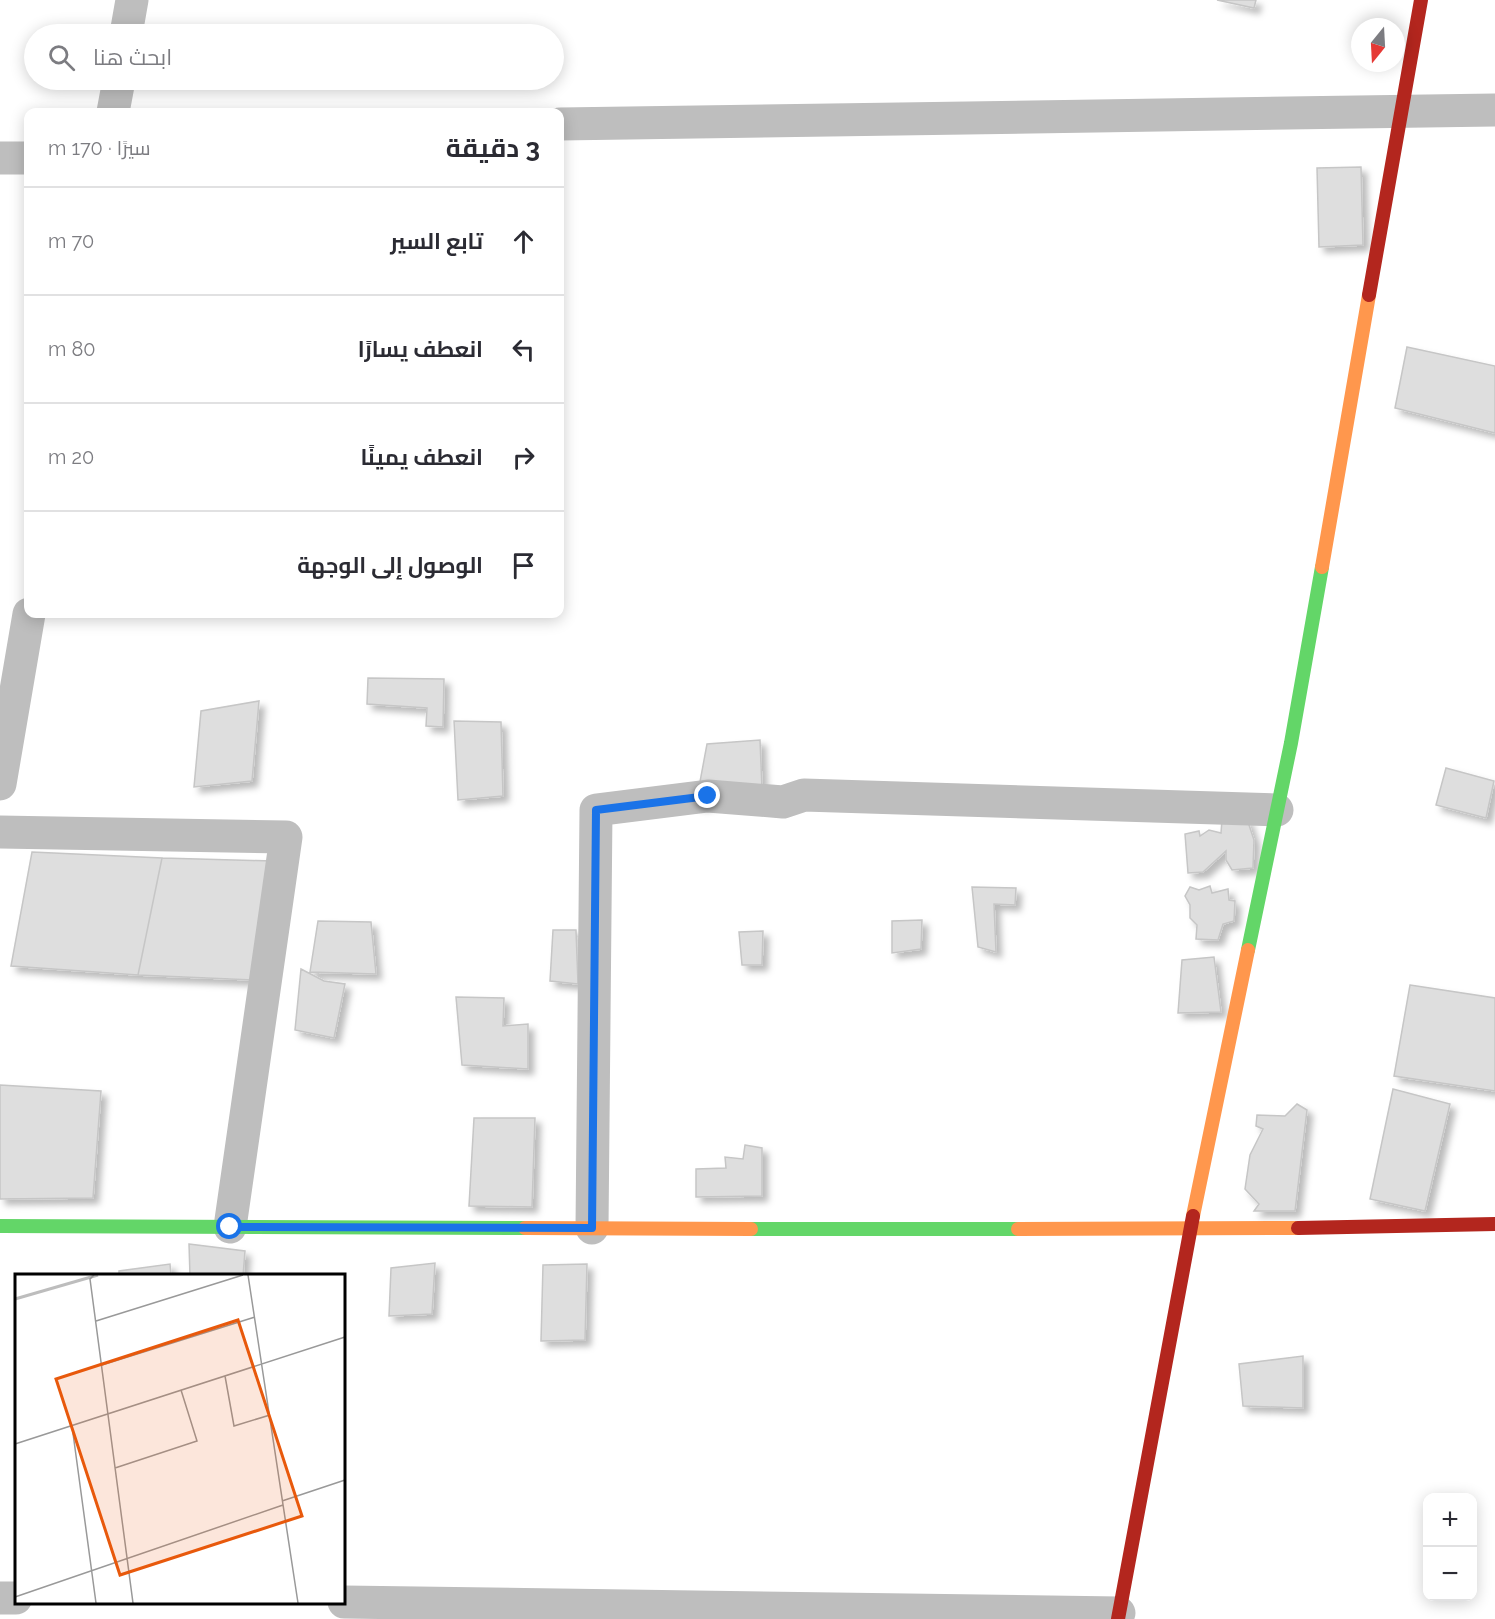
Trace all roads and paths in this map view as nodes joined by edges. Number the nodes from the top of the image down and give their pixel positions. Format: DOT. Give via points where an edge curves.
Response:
graph roads {
  1 [pos="132,0"];
  2 [pos="1421,0"];
  3 [pos="128,24"];
  4 [pos="117,90"];
  5 [pos="114,108"];
  6 [pos="1495,110"];
  7 [pos="1401,111"];
  8 [pos="564,124"];
  9 [pos="0,158"];
  10 [pos="24,158"];
  11 [pos="28,618"];
  12 [pos="0,784"];
  13 [pos="1277,810"];
  14 [pos="0,832"];
  15 [pos="1494,1218"];
  16 [pos="0,1226"];
  17 [pos="230,1227"];
  18 [pos="592,1228"];
  19 [pos="1190,1230"];
  20 [pos="345,1602"];
  21 [pos="1119,1616"];
  1 -- 3 [label="street"];
  2 -- 7 [label="street"];
  4 -- 5 [label="street"];
  6 -- 7 [label="street"];
  7 -- 8 [label="street"];
  7 -- 13 [label="street"];
  9 -- 10 [label="street"];
  11 -- 12 [label="street"];
  13 -- 18 [label="street" via="804,795 783,802 708,796 596,810"];
  13 -- 19 [label="street"];
  14 -- 17 [label="street" via="286,837"];
  15 -- 19 [label="street"];
  16 -- 17 [label="street"];
  17 -- 18 [label="street"];
  18 -- 19 [label="street"];
  19 -- 21 [label="street"];
  20 -- 21 [label="street"];
}
